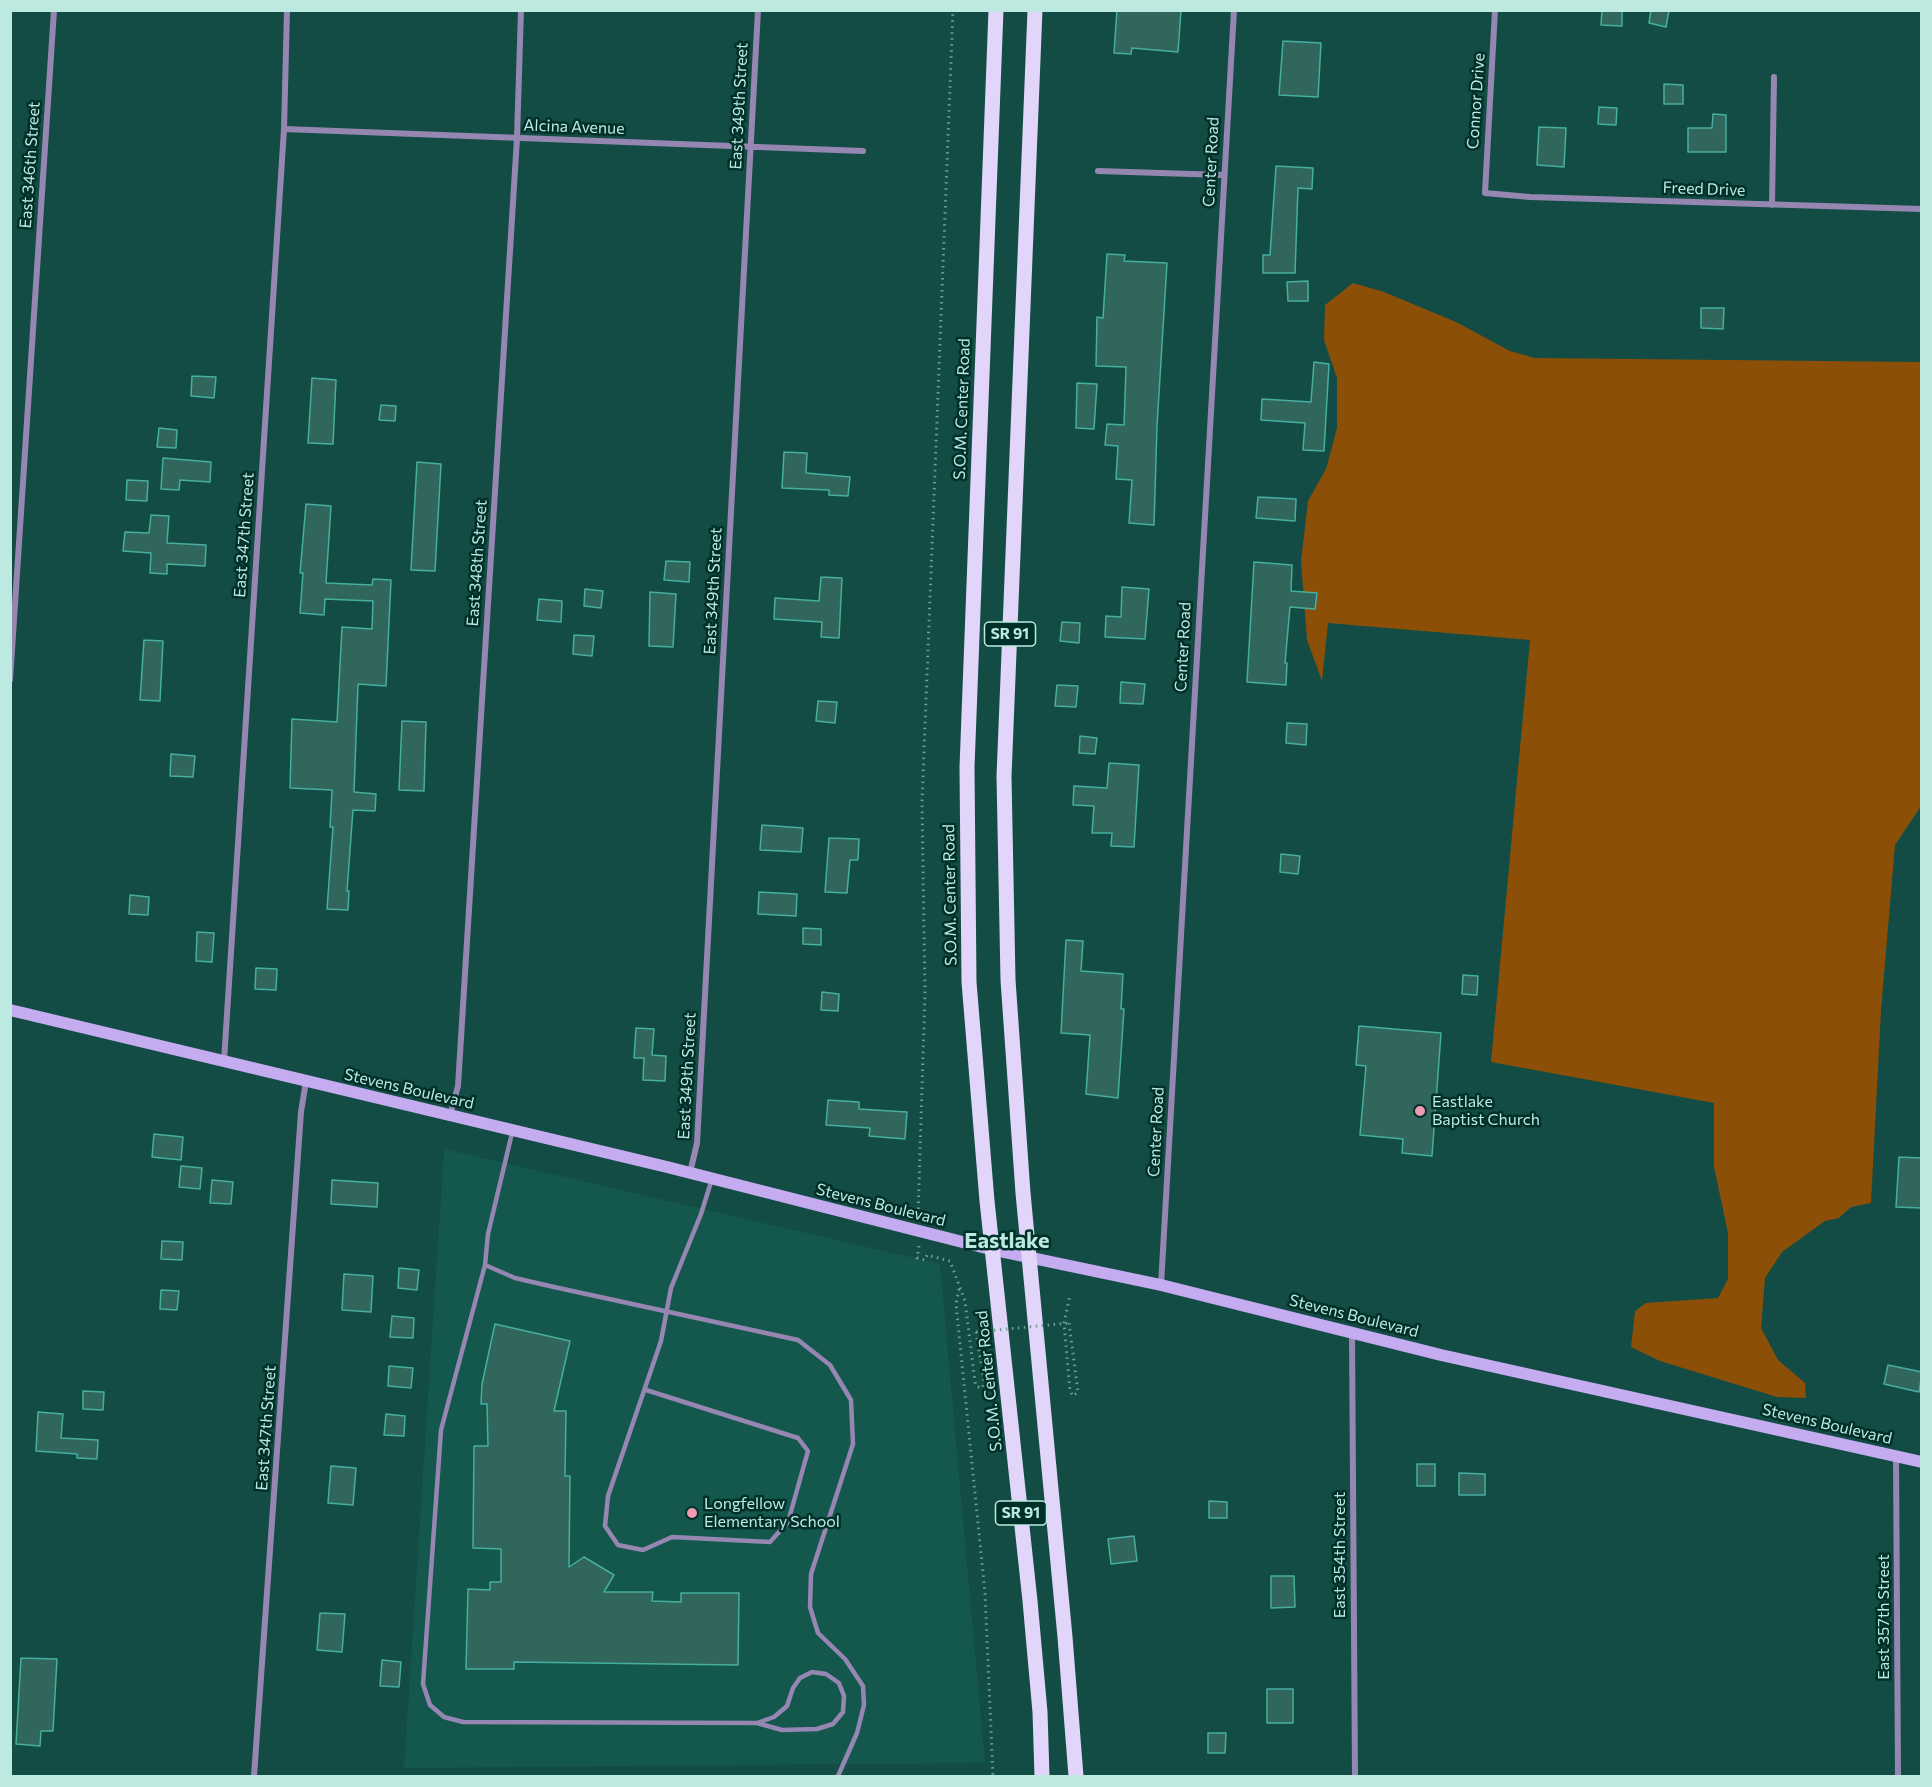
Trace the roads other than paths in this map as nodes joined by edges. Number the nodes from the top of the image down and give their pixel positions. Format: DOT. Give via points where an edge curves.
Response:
graph roads {
  1 [pos="54,10"];
  2 [pos="287,10"];
  3 [pos="521,10"];
  4 [pos="758,10"];
  5 [pos="996,10"];
  6 [pos="1035,10"];
  7 [pos="1234,10"];
  8 [pos="1495,10"];
  9 [pos="1774,77"];
  10 [pos="284,129"];
  11 [pos="517,138"];
  12 [pos="751,147"];
  13 [pos="863,151"];
  14 [pos="1098,171"];
  15 [pos="1223,175"];
  16 [pos="1485,193"];
  17 [pos="1772,205"];
  18 [pos="1922,209"];
  19 [pos="10,680"];
  20 [pos="11,1014"];
  21 [pos="224,1061"];
  22 [pos="306,1081"];
  23 [pos="450,1115"];
  24 [pos="513,1130"];
  25 [pos="690,1173"];
  26 [pos="712,1179"];
  27 [pos="994,1250"];
  28 [pos="1030,1257"];
  29 [pos="485,1265"];
  30 [pos="1161,1285"];
  31 [pos="666,1312"];
  32 [pos="1352,1333"];
  33 [pos="646,1390"];
  34 [pos="1896,1456"];
  35 [pos="1922,1462"];
  36 [pos="757,1724"];
  37 [pos="255,1776"];
  38 [pos="838,1776"];
  39 [pos="1042,1776"];
  40 [pos="1076,1776"];
  41 [pos="1355,1776"];
  42 [pos="1898,1776"];
  1 -- 19 [label="street, East 346th Street"];
  2 -- 10 [label="street, East 347th Street"];
  3 -- 11 [label="street, East 348th Street"];
  4 -- 12 [label="street, East 349th Street"];
  5 -- 27 [label="main road, S.O.M. Center Road / SR 91" via="967,767 969,982"];
  6 -- 28 [label="main road, SR 91" via="1004,776 1008,981"];
  7 -- 15 [label="street, Center Road"];
  8 -- 16 [label="street, Connor Drive"];
  9 -- 17 [label="street"];
  10 -- 11 [label="street, Alcina Avenue"];
  10 -- 21 [label="street, East 347th Street"];
  11 -- 12 [label="street, Alcina Avenue"];
  11 -- 23 [label="street, East 348th Street" via="458,1086"];
  12 -- 13 [label="street, Alcina Avenue"];
  12 -- 25 [label="street, East 349th Street" via="698,1143"];
  14 -- 15 [label="street"];
  15 -- 30 [label="street, Center Road"];
  16 -- 17 [label="street, Freed Drive"];
  17 -- 18 [label="street, Freed Drive"];
  20 -- 21 [label="street, Stevens Boulevard"];
  21 -- 22 [label="street, Stevens Boulevard"];
  22 -- 23 [label="street, Stevens Boulevard"];
  22 -- 37 [label="street, East 347th Street"];
  23 -- 24 [label="street, Stevens Boulevard"];
  24 -- 25 [label="street, Stevens Boulevard"];
  24 -- 29 [label="lane" via="488,1234"];
  25 -- 26 [label="street, Stevens Boulevard"];
  26 -- 27 [label="street, Stevens Boulevard"];
  26 -- 31 [label="lane" via="671,1288"];
  27 -- 28 [label="street, Stevens Boulevard"];
  27 -- 39 [label="main road, S.O.M. Center Road / SR 91" via="1030,1601"];
  28 -- 30 [label="street, Stevens Boulevard"];
  28 -- 40 [label="main road, SR 91"];
  29 -- 31 [label="lane" via="515,1278"];
  29 -- 36 [label="lane" via="441,1430 423,1684 430,1705 444,1717 463,1722"];
  30 -- 32 [label="street, Stevens Boulevard"];
  31 -- 33 [label="lane"];
  31 -- 38 [label="lane" via="798,1340 830,1365 851,1400 853,1444 811,1574 810,1607 818,1633 845,1659 862,1686 864,1705 857,1733"];
  32 -- 34 [label="street, Stevens Boulevard"];
  32 -- 41 [label="street, East 354th Street"];
  33 -- 33 [label="lane" via="608,1497 605,1526 618,1545 643,1550 672,1537 770,1542 788,1522 808,1451 798,1438"];
  34 -- 35 [label="street, Stevens Boulevard"];
  34 -- 42 [label="street, East 357th Street"];
  36 -- 36 [label="lane" via="782,1730 833,1724 843,1712 844,1696 839,1683 826,1674 812,1672 800,1678 787,1706"];
}
